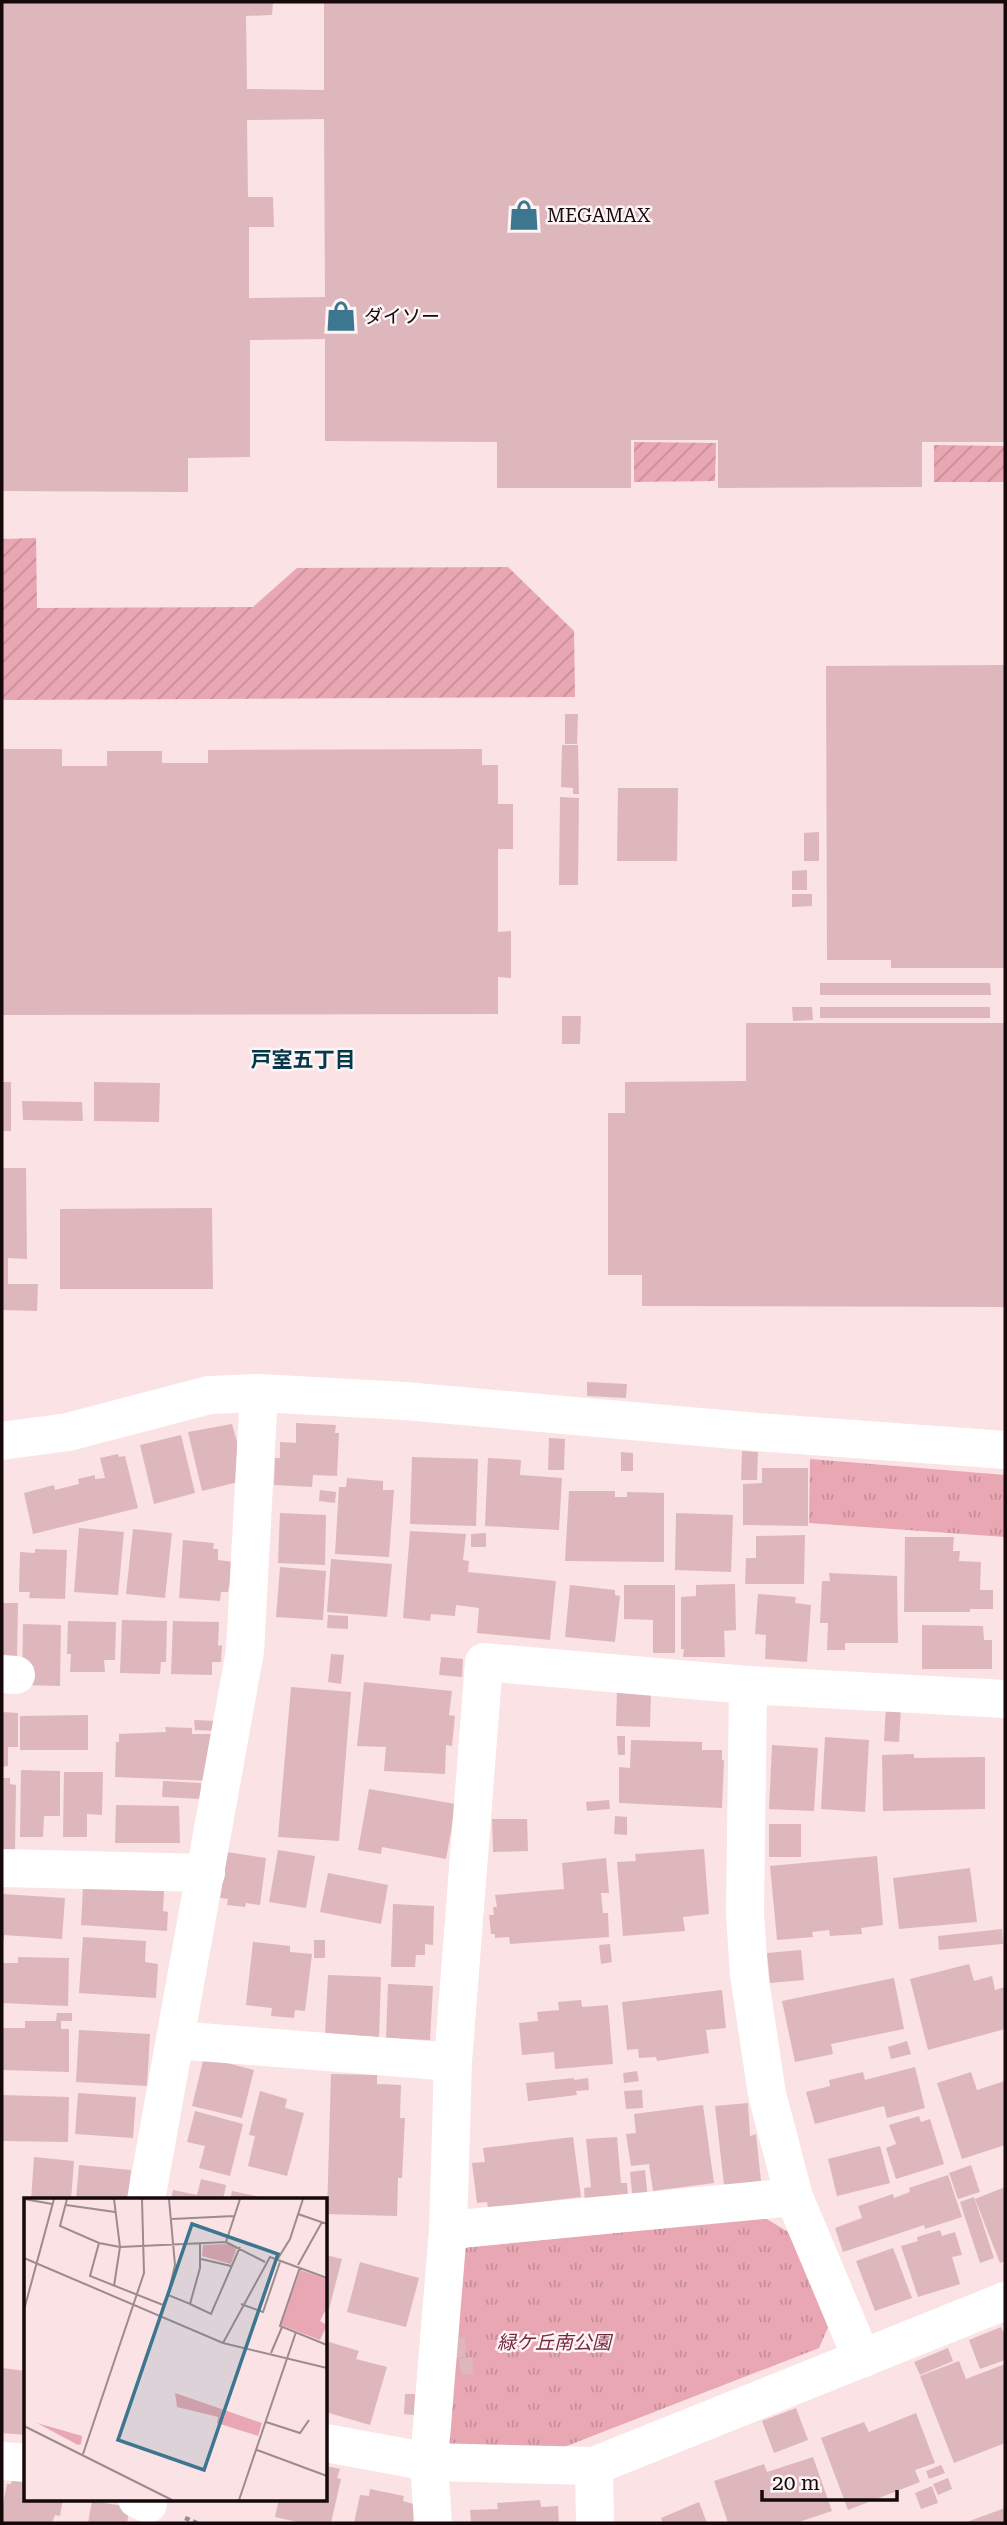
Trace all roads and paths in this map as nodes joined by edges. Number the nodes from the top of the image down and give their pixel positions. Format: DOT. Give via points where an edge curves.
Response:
graph roads {
  1 [pos="259,1393"];
  2 [pos="2,1441"];
  3 [pos="1005,1450"];
  4 [pos="748,1685"];
  5 [pos="1005,1699"];
  6 [pos="2,1868"];
  7 [pos="206,1873"];
  8 [pos="176,2040"];
  9 [pos="453,2062"];
  10 [pos="794,2197"];
  11 [pos="146,2198"];
  12 [pos="448,2230"];
  13 [pos="1005,2301"];
  14 [pos="862,2359"];
  15 [pos="327,2443"];
  16 [pos="2,2461"];
  17 [pos="429,2462"];
  18 [pos="24,2463"];
  19 [pos="594,2466"];
  20 [pos="433,2523"];
  21 [pos="595,2523"];
  1 -- 2 [label="street" via="209,1395 68,1432"];
  1 -- 3 [label="street"];
  1 -- 7 [label="street" via="245,1651"];
  4 -- 5 [label="street"];
  4 -- 9 [label="street" via="484,1662"];
  4 -- 10 [label="street" via="745,1914 749,1973 767,2094"];
  6 -- 7 [label="street"];
  7 -- 8 [label="street"];
  8 -- 9 [label="street"];
  8 -- 11 [label="street"];
  9 -- 12 [label="street"];
  10 -- 12 [label="street"];
  10 -- 14 [label="street"];
  12 -- 17 [label="street"];
  13 -- 14 [label="street"];
  14 -- 19 [label="street"];
  15 -- 17 [label="street"];
  16 -- 18 [label="street"];
  17 -- 19 [label="street"];
  17 -- 20 [label="street"];
  19 -- 21 [label="street"];
}
